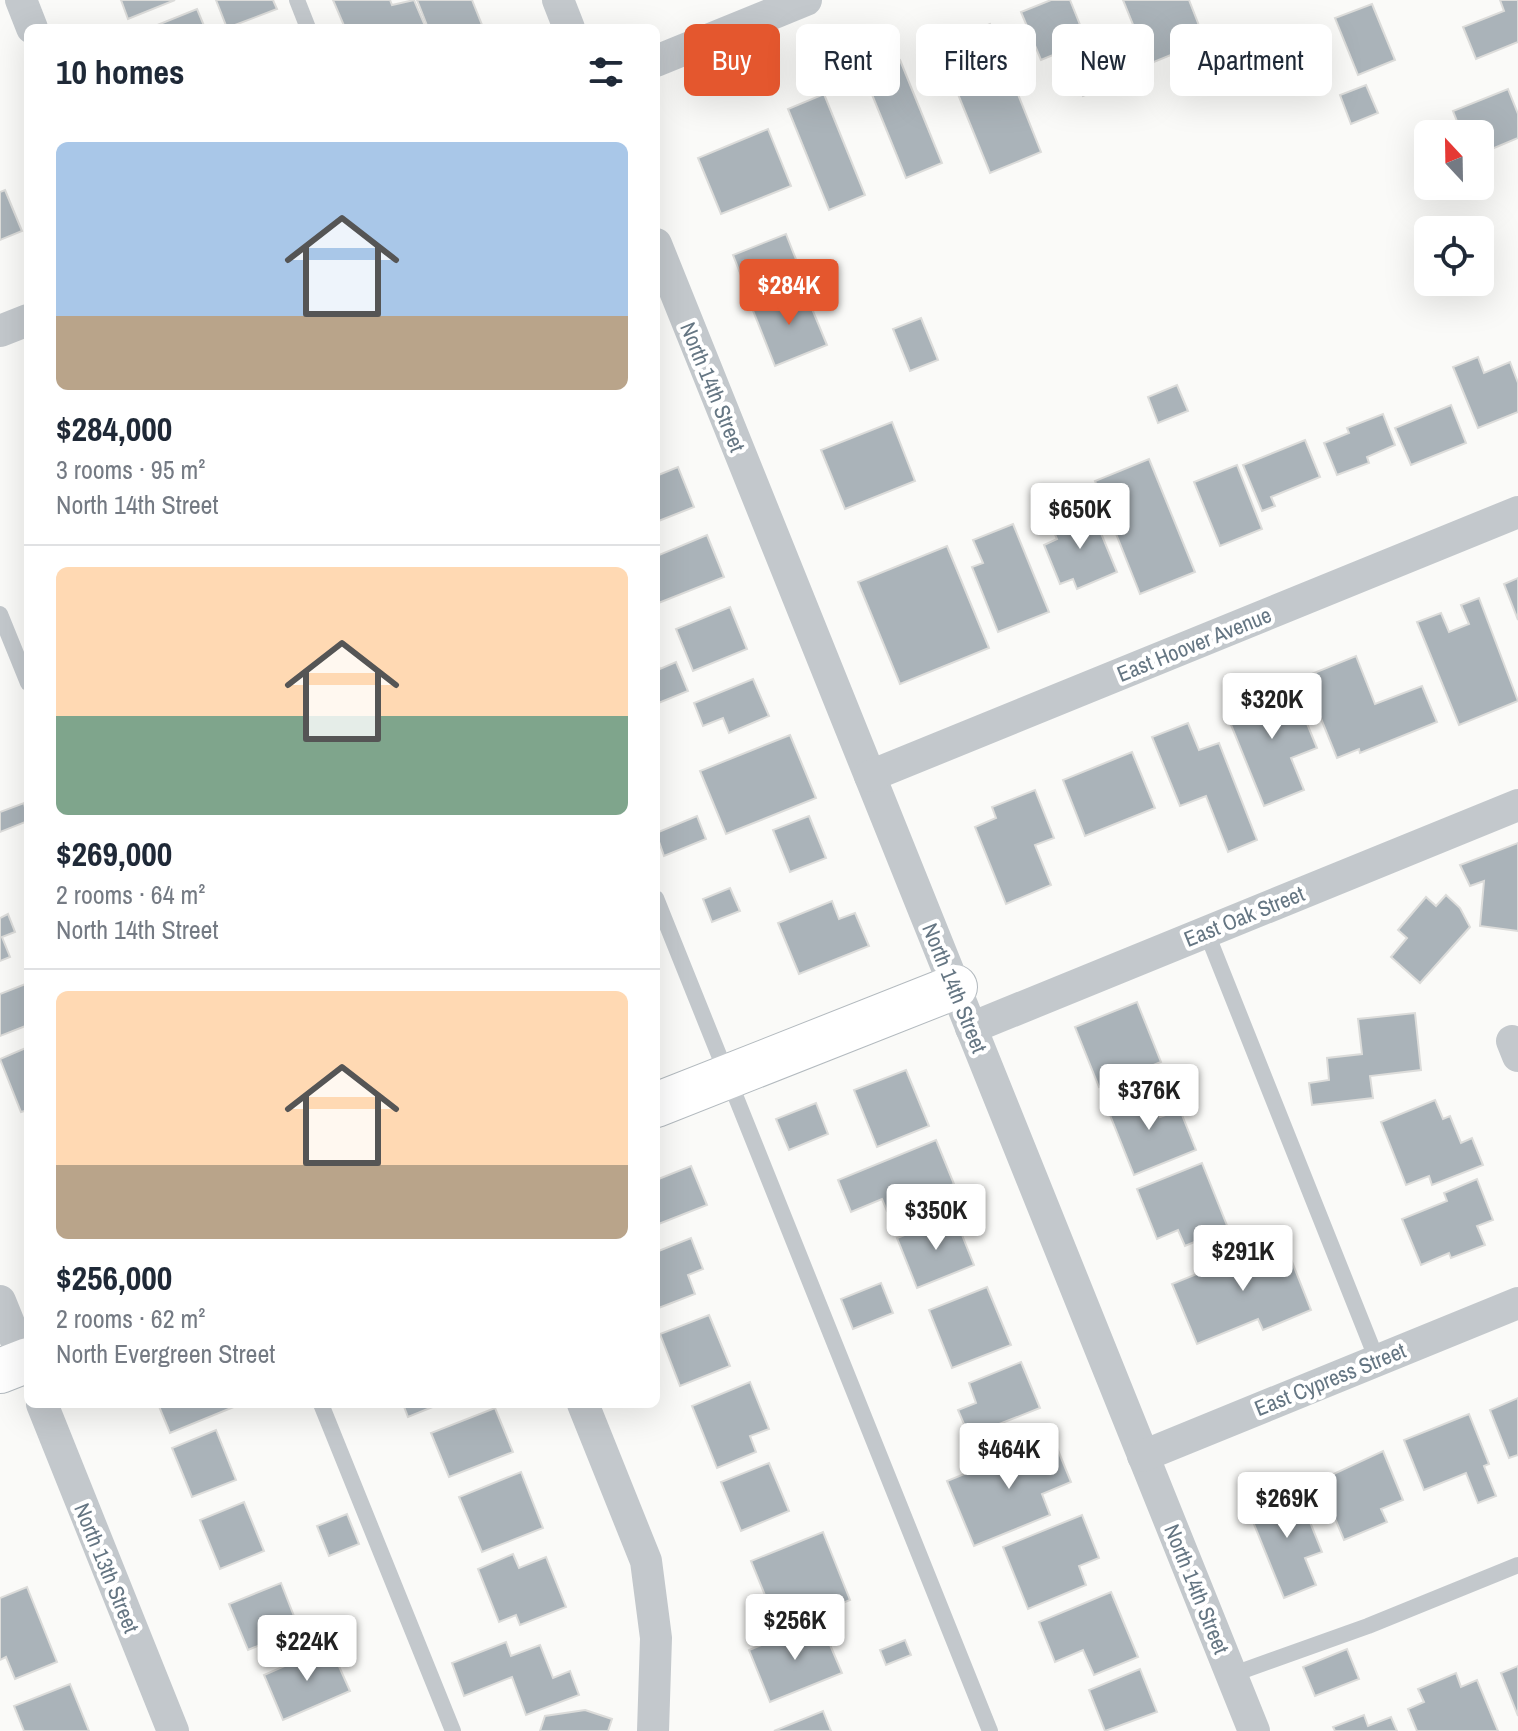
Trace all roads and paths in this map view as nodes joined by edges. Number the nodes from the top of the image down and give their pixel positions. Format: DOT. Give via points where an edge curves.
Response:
graph roads {
  1 [pos="21,0"];
  2 [pos="297,0"];
  3 [pos="558,0"];
  4 [pos="806,0"];
  5 [pos="30,24"];
  6 [pos="306,24"];
  7 [pos="567,24"];
  8 [pos="660,59"];
  9 [pos="660,254"];
  10 [pos="24,322"];
  11 [pos="0,331"];
  12 [pos="1518,512"];
  13 [pos="0,614"];
  14 [pos="24,673"];
  15 [pos="870,776"];
  16 [pos="1518,805"];
  17 [pos="660,908"];
  18 [pos="1206,931"];
  19 [pos="955,987"];
  20 [pos="971,1028"];
  21 [pos="727,1076"];
  22 [pos="660,1103"];
  23 [pos="0,1301"];
  24 [pos="1518,1303"];
  25 [pos="1377,1360"];
  26 [pos="20,1366"];
  27 [pos="44,1408"];
  28 [pos="323,1408"];
  29 [pos="585,1408"];
  30 [pos="1143,1456"];
  31 [pos="1518,1565"];
  32 [pos="1231,1675"];
  33 [pos="173,1731"];
  34 [pos="453,1731"];
  35 [pos="653,1731"];
  36 [pos="990,1731"];
  37 [pos="1254,1731"];
  1 -- 5 [label="street"];
  2 -- 6 [label="lane"];
  3 -- 7 [label="street"];
  4 -- 8 [label="street"];
  9 -- 15 [label="street, North 14th Street"];
  10 -- 11 [label="street"];
  12 -- 15 [label="street, East Hoover Avenue"];
  13 -- 14 [label="lane"];
  15 -- 19 [label="street, North 14th Street"];
  16 -- 18 [label="street, East Oak Street"];
  17 -- 21 [label="lane"];
  18 -- 20 [label="street, East Oak Street"];
  18 -- 25 [label="lane"];
  19 -- 20 [label="street, North 14th Street"];
  19 -- 21 [label="street"];
  20 -- 30 [label="street, North 14th Street"];
  21 -- 22 [label="street"];
  21 -- 36 [label="lane"];
  23 -- 26 [label="street"];
  24 -- 25 [label="street, East Cypress Street"];
  25 -- 30 [label="street, East Cypress Street"];
  27 -- 33 [label="street, North 13th Street"];
  28 -- 34 [label="lane"];
  29 -- 35 [label="street" via="646,1561 656,1638"];
  30 -- 32 [label="street, North 14th Street"];
  31 -- 32 [label="lane"];
  32 -- 37 [label="street, North 14th Street"];
}
